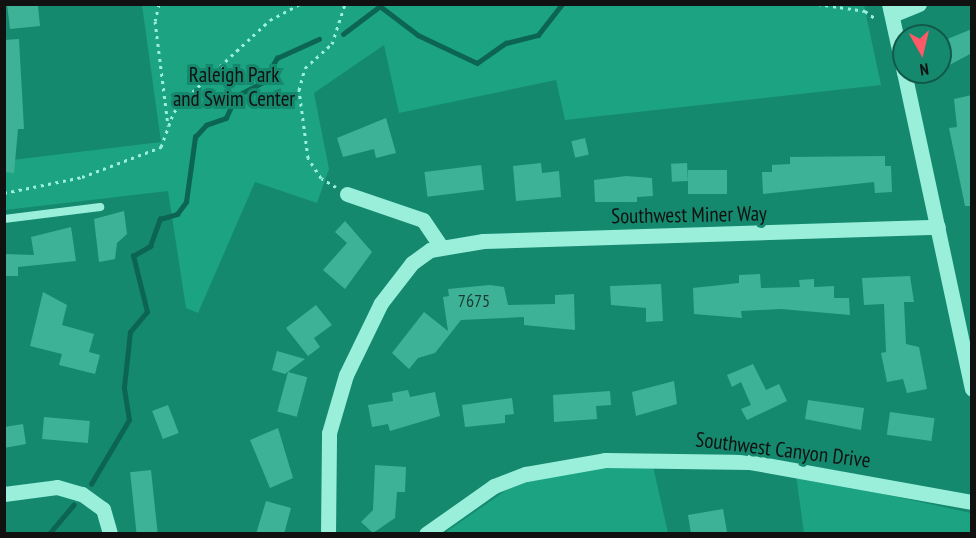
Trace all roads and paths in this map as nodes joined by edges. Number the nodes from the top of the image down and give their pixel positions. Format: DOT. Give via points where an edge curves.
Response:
graph roads {
  1 [pos="159,4"];
  2 [pos="300,4"];
  3 [pos="345,4"];
  4 [pos="818,4"];
  5 [pos="919,4"];
  6 [pos="892,15"];
  7 [pos="907,84"];
  8 [pos="168,128"];
  9 [pos="4,193"];
  10 [pos="347,194"];
  11 [pos="100,207"];
  12 [pos="4,219"];
  13 [pos="938,228"];
  14 [pos="441,247"];
  15 [pos="972,389"];
  16 [pos="4,494"];
  17 [pos="972,502"];
  18 [pos="110,534"];
  19 [pos="328,534"];
  20 [pos="426,534"];
  1 -- 8 [label="path" via="155,21"];
  2 -- 8 [label="path" via="270,20 238,48 187,97"];
  3 -- 10 [label="path" via="332,44 305,68 299,90 308,158 321,177"];
  4 -- 6 [label="path"];
  5 -- 6 [label="street"];
  7 -- 13 [label="street"];
  8 -- 9 [label="path" via="164,144 153,150 82,177"];
  10 -- 14 [label="street" via="423,220"];
  11 -- 12 [label="lane"];
  13 -- 14 [label="street, Southwest Miner Way" via="483,241"];
  13 -- 15 [label="street"];
  14 -- 19 [label="street, Southwest Miner Way" via="421,256 403,273 381,303 346,375 329,434"];
  16 -- 18 [label="street" via="57,487 82,494 103,509"];
  17 -- 20 [label="street, Southwest Canyon Drive" via="750,462 605,460 537,471 494,486"];
}
